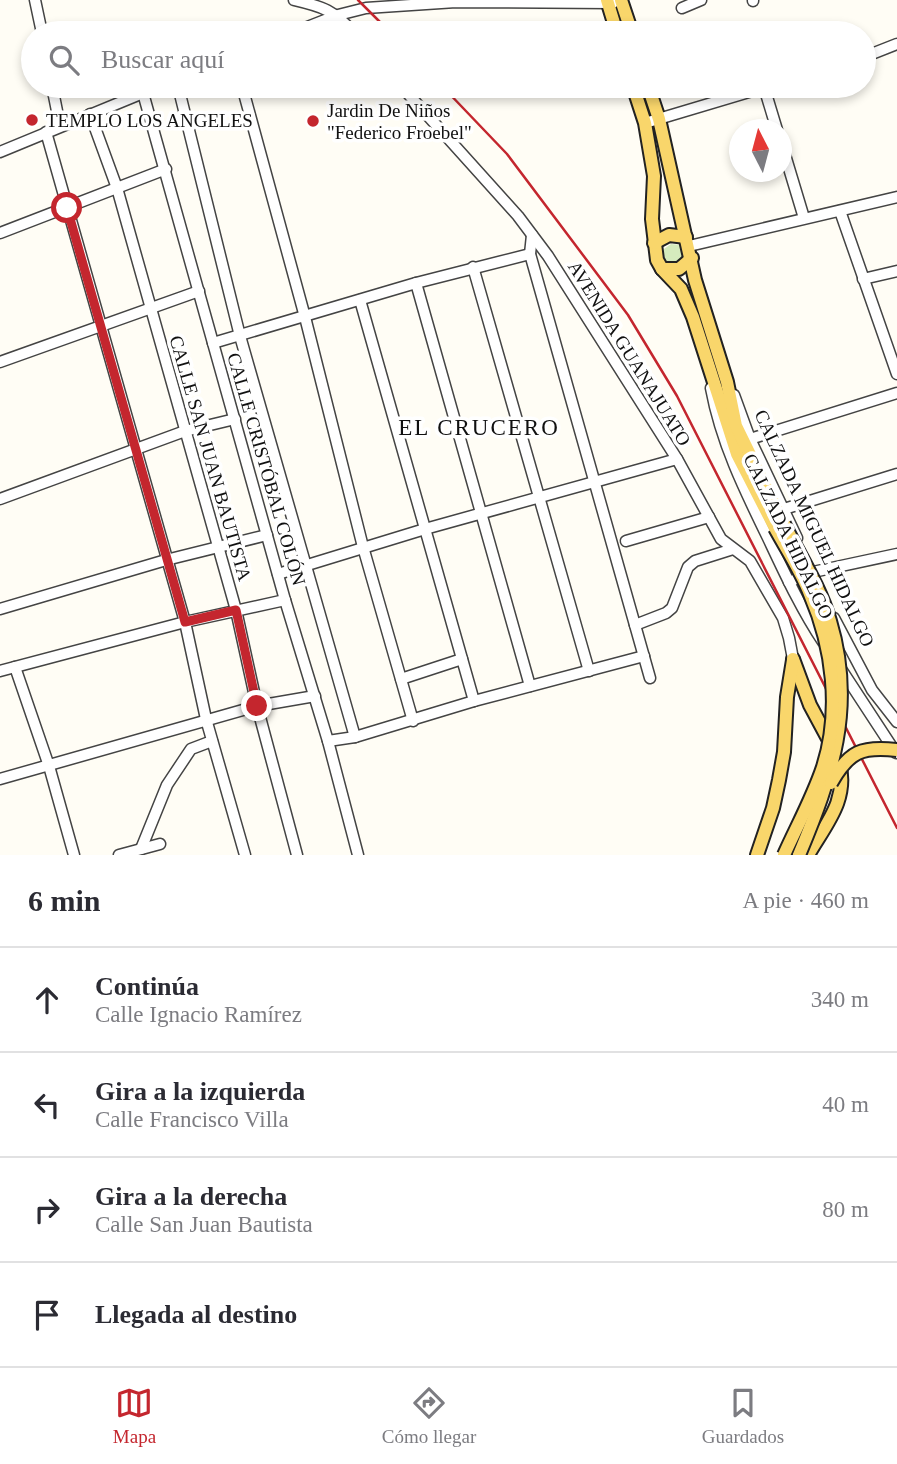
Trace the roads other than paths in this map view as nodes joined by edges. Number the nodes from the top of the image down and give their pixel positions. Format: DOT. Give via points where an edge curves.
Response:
graph roads {
  1 [pos="35,0"];
  2 [pos="295,0"];
  3 [pos="701,0"];
  4 [pos="455,1"];
  5 [pos="607,1"];
  6 [pos="622,1"];
  7 [pos="402,2"];
  8 [pos="508,2"];
  9 [pos="544,2"];
  10 [pos="682,8"];
  11 [pos="338,15"];
  12 [pos="39,21"];
  13 [pos="323,21"];
  14 [pos="343,21"];
  15 [pos="613,21"];
  16 [pos="628,21"];
  17 [pos="897,44"];
  18 [pos="876,52"];
  19 [pos="54,98"];
  20 [pos="130,98"];
  21 [pos="145,98"];
  22 [pos="181,98"];
  23 [pos="245,98"];
  24 [pos="412,98"];
  25 [pos="638,98"];
  26 [pos="653,98"];
  27 [pos="727,98"];
  28 [pos="769,98"];
  29 [pos="90,114"];
  30 [pos="659,119"];
  31 [pos="774,119"];
  32 [pos="645,123"];
  33 [pos="60,126"];
  34 [pos="47,132"];
  35 [pos="0,152"];
  36 [pos="166,169"];
  37 [pos="792,178"];
  38 [pos="117,188"];
  39 [pos="897,197"];
  40 [pos="67,208"];
  41 [pos="840,211"];
  42 [pos="804,218"];
  43 [pos="0,233"];
  44 [pos="532,235"];
  45 [pos="654,243"];
  46 [pos="689,247"];
  47 [pos="530,254"];
  48 [pos="473,267"];
  49 [pos="662,269"];
  50 [pos="897,271"];
  51 [pos="863,279"];
  52 [pos="416,283"];
  53 [pos="199,290"];
  54 [pos="360,300"];
  55 [pos="151,307"];
  56 [pos="305,317"];
  57 [pos="100,325"];
  58 [pos="240,336"];
  59 [pos="214,343"];
  60 [pos="704,353"];
  61 [pos="0,362"];
  62 [pos="897,374"];
  63 [pos="727,382"];
  64 [pos="897,393"];
  65 [pos="235,419"];
  66 [pos="185,431"];
  67 [pos="750,439"];
  68 [pos="135,449"];
  69 [pos="677,459"];
  70 [pos="897,474"];
  71 [pos="594,482"];
  72 [pos="539,497"];
  73 [pos="0,499"];
  74 [pos="784,509"];
  75 [pos="482,513"];
  76 [pos="709,517"];
  77 [pos="779,526"];
  78 [pos="425,529"];
  79 [pos="267,535"];
  80 [pos="626,541"];
  81 [pos="363,547"];
  82 [pos="218,548"];
  83 [pos="733,549"];
  84 [pos="897,554"];
  85 [pos="166,560"];
  86 [pos="307,564"];
  87 [pos="813,572"];
  88 [pos="278,574"];
  89 [pos="789,582"];
  90 [pos="285,600"];
  91 [pos="0,609"];
  92 [pos="236,610"];
  93 [pos="832,614"];
  94 [pos="809,621"];
  95 [pos="185,622"];
  96 [pos="635,625"];
  97 [pos="644,656"];
  98 [pos="462,659"];
  99 [pos="793,659"];
  100 [pos="15,667"];
  101 [pos="0,671"];
  102 [pos="589,671"];
  103 [pos="650,678"];
  104 [pos="401,679"];
  105 [pos="530,686"];
  106 [pos="872,690"];
  107 [pos="315,696"];
  108 [pos="860,698"];
  109 [pos="474,701"];
  110 [pos="257,706"];
  111 [pos="206,719"];
  112 [pos="413,721"];
  113 [pos="897,722"];
  114 [pos="355,737"];
  115 [pos="212,741"];
  116 [pos="328,741"];
  117 [pos="897,752"];
  118 [pos="49,766"];
  119 [pos="0,779"];
  120 [pos="823,798"];
  121 [pos="160,844"];
  122 [pos="141,849"];
  123 [pos="243,853"];
  124 [pos="74,855"];
  125 [pos="118,855"];
  126 [pos="297,855"];
  127 [pos="358,855"];
  128 [pos="757,855"];
  129 [pos="785,855"];
  130 [pos="799,855"];
  131 [pos="808,855"];
  1 -- 12 [label="street"];
  2 -- 11 [label="street" via="326,7"];
  3 -- 10 [label="street"];
  4 -- 7 [label="street"];
  4 -- 8 [label="street"];
  5 -- 6 [label="street"];
  5 -- 9 [label="street"];
  5 -- 15 [label="main road"];
  6 -- 16 [label="main road"];
  7 -- 11 [label="street"];
  8 -- 9 [label="street"];
  11 -- 13 [label="street"];
  11 -- 14 [label="street"];
  17 -- 18 [label="street"];
  19 -- 33 [label="street"];
  20 -- 29 [label="street"];
  21 -- 36 [label="street, CALLE CRISTÓBAL COLÓN"];
  22 -- 58 [label="street"];
  23 -- 56 [label="street"];
  24 -- 44 [label="street, AVENIDA GUANAJUATO"];
  25 -- 32 [label="main road, CALZADA MIGUEL HIDALGO"];
  26 -- 30 [label="main road, CALZADA MIGUEL HIDALGO"];
  27 -- 30 [label="street"];
  28 -- 31 [label="street"];
  29 -- 33 [label="street"];
  29 -- 38 [label="street, CALLE SAN JUAN BAUTISTA"];
  30 -- 32 [label="street"];
  30 -- 46 [label="main road, CALZADA MIGUEL HIDALGO"];
  32 -- 45 [label="main road, CALZADA MIGUEL HIDALGO" via="654,176"];
  33 -- 34 [label="street"];
  34 -- 35 [label="street"];
  34 -- 40 [label="street"];
  36 -- 38 [label="street"];
  36 -- 53 [label="street, CALLE CRISTÓBAL COLÓN"];
  37 -- 42 [label="street"];
  38 -- 40 [label="street"];
  38 -- 55 [label="street, CALLE SAN JUAN BAUTISTA"];
  39 -- 41 [label="street"];
  40 -- 43 [label="street"];
  40 -- 57 [label="street"];
  41 -- 42 [label="street"];
  41 -- 51 [label="street"];
  42 -- 46 [label="street"];
  44 -- 47 [label="street"];
  44 -- 69 [label="street, AVENIDA GUANAJUATO"];
  45 -- 46 [label="main road" via="669,235"];
  45 -- 49 [label="main road, CALZADA MIGUEL HIDALGO"];
  46 -- 49 [label="main road" via="679,269"];
  46 -- 63 [label="main road, CALZADA MIGUEL HIDALGO"];
  47 -- 48 [label="street"];
  47 -- 71 [label="street"];
  48 -- 52 [label="street"];
  48 -- 72 [label="street"];
  49 -- 60 [label="main road, CALZADA MIGUEL HIDALGO" via="681,289"];
  50 -- 51 [label="street"];
  51 -- 62 [label="street"];
  52 -- 54 [label="street"];
  52 -- 75 [label="street"];
  53 -- 55 [label="street"];
  53 -- 59 [label="street, CALLE CRISTÓBAL COLÓN"];
  54 -- 56 [label="street"];
  54 -- 78 [label="street"];
  55 -- 57 [label="street"];
  55 -- 66 [label="street, CALLE SAN JUAN BAUTISTA"];
  56 -- 58 [label="street"];
  56 -- 81 [label="street"];
  57 -- 61 [label="street"];
  57 -- 68 [label="street"];
  58 -- 59 [label="street"];
  58 -- 86 [label="street"];
  59 -- 65 [label="street, CALLE CRISTÓBAL COLÓN"];
  60 -- 77 [label="main road, CALZADA MIGUEL HIDALGO" via="737,454"];
  60 -- 89 [label="street, CALZADA HIDALGO" via="723,437 738,478"];
  63 -- 67 [label="street, CALZADA MIGUEL HIDALGO"];
  63 -- 77 [label="main road, CALZADA MIGUEL HIDALGO" via="736,426"];
  64 -- 67 [label="street"];
  65 -- 66 [label="street"];
  65 -- 79 [label="street, CALLE CRISTÓBAL COLÓN"];
  66 -- 68 [label="street"];
  66 -- 82 [label="street, CALLE SAN JUAN BAUTISTA"];
  67 -- 74 [label="street, CALZADA MIGUEL HIDALGO"];
  68 -- 73 [label="street"];
  68 -- 85 [label="street"];
  69 -- 71 [label="street"];
  69 -- 76 [label="street, AVENIDA GUANAJUATO"];
  70 -- 74 [label="street"];
  71 -- 72 [label="street"];
  71 -- 96 [label="street"];
  72 -- 75 [label="street"];
  72 -- 102 [label="street"];
  74 -- 87 [label="street, CALZADA MIGUEL HIDALGO"];
  75 -- 78 [label="street"];
  75 -- 105 [label="street"];
  76 -- 80 [label="street"];
  76 -- 83 [label="street, AVENIDA GUANAJUATO" via="724,543"];
  77 -- 120 [label="main road, bridge" via="823,601 841,671 841,718"];
  77 -- 129 [label="main road, bridge" via="822,624 833,714 823,765"];
  78 -- 81 [label="street"];
  78 -- 98 [label="street"];
  79 -- 82 [label="street"];
  79 -- 88 [label="street, CALLE CRISTÓBAL COLÓN"];
  81 -- 86 [label="street"];
  81 -- 104 [label="street"];
  82 -- 85 [label="street"];
  82 -- 92 [label="street, CALLE SAN JUAN BAUTISTA"];
  83 -- 96 [label="street" via="695,561 688,567 673,608"];
  83 -- 99 [label="street, AVENIDA GUANAJUATO" via="750,561 782,618"];
  84 -- 87 [label="street"];
  85 -- 91 [label="street"];
  85 -- 95 [label="street"];
  86 -- 88 [label="street"];
  86 -- 114 [label="street"];
  87 -- 89 [label="street"];
  87 -- 93 [label="street, CALZADA MIGUEL HIDALGO"];
  88 -- 90 [label="street, CALLE CRISTÓBAL COLÓN"];
  89 -- 94 [label="street, CALZADA HIDALGO"];
  90 -- 92 [label="street"];
  90 -- 107 [label="street, CALLE CRISTÓBAL COLÓN"];
  92 -- 95 [label="street"];
  92 -- 110 [label="street, CALLE SAN JUAN BAUTISTA"];
  93 -- 94 [label="street"];
  93 -- 106 [label="street, CALZADA MIGUEL HIDALGO"];
  94 -- 108 [label="street, CALZADA HIDALGO"];
  95 -- 100 [label="street"];
  95 -- 111 [label="street"];
  96 -- 97 [label="street"];
  97 -- 102 [label="street"];
  97 -- 103 [label="street"];
  98 -- 104 [label="street"];
  98 -- 109 [label="street"];
  99 -- 128 [label="main road" via="779,780"];
  99 -- 131 [label="main road" via="810,705 836,753 843,784 831,819"];
  100 -- 101 [label="street"];
  100 -- 118 [label="street"];
  102 -- 105 [label="street"];
  104 -- 112 [label="street"];
  105 -- 109 [label="street"];
  106 -- 108 [label="street"];
  106 -- 113 [label="street, CALZADA MIGUEL HIDALGO"];
  107 -- 110 [label="street"];
  107 -- 116 [label="street, CALLE CRISTÓBAL COLÓN"];
  108 -- 117 [label="street, CALZADA HIDALGO"];
  109 -- 112 [label="street"];
  110 -- 111 [label="street"];
  110 -- 126 [label="street, CALLE SAN JUAN BAUTISTA"];
  111 -- 115 [label="street"];
  111 -- 118 [label="street"];
  112 -- 114 [label="street"];
  114 -- 116 [label="street"];
  115 -- 122 [label="street" via="191,749 167,785"];
  115 -- 123 [label="street"];
  116 -- 127 [label="street, CALLE CRISTÓBAL COLÓN"];
  117 -- 120 [label="main road, bridge" via="862,750 844,762"];
  118 -- 119 [label="street"];
  118 -- 124 [label="street"];
  120 -- 130 [label="main road, bridge"];
  121 -- 122 [label="street"];
  122 -- 125 [label="street"];
}
